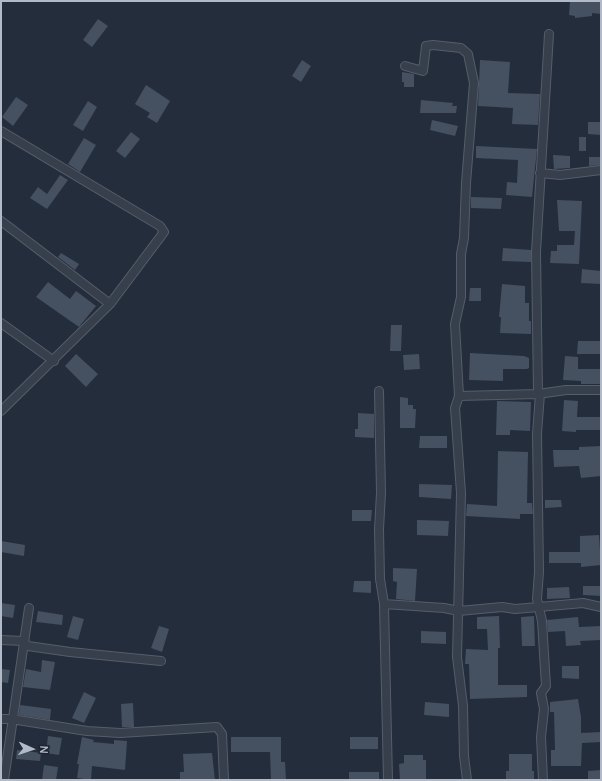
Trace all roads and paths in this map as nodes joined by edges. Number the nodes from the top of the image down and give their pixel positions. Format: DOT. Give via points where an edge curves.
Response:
graph roads {
  1 [pos="549,34"];
  2 [pos="404,66"];
  3 [pos="1,131"];
  4 [pos="601,170"];
  5 [pos="540,173"];
  6 [pos="1,221"];
  7 [pos="110,304"];
  8 [pos="1,323"];
  9 [pos="54,361"];
  10 [pos="601,390"];
  11 [pos="379,391"];
  12 [pos="539,394"];
  13 [pos="459,396"];
  14 [pos="1,412"];
  15 [pos="384,604"];
  16 [pos="539,607"];
  17 [pos="601,607"];
  18 [pos="28,608"];
  19 [pos="459,611"];
  20 [pos="1,640"];
  21 [pos="23,641"];
  22 [pos="161,661"];
  23 [pos="1,719"];
  24 [pos="11,719"];
  25 [pos="4,780"];
  26 [pos="224,780"];
  27 [pos="388,780"];
  28 [pos="467,780"];
  29 [pos="543,780"];
  1 -- 5 [label="street"];
  2 -- 13 [label="street" via="424,71 426,46 461,48 468,54 474,83 461,254 461,297 455,324"];
  3 -- 7 [label="street" via="163,228 163,236"];
  4 -- 5 [label="street" via="560,175"];
  5 -- 12 [label="street" via="536,252"];
  6 -- 7 [label="street"];
  7 -- 9 [label="street"];
  8 -- 9 [label="street"];
  9 -- 14 [label="street"];
  10 -- 12 [label="street" via="566,390"];
  11 -- 15 [label="street" via="380,579"];
  12 -- 13 [label="street"];
  12 -- 16 [label="street"];
  13 -- 19 [label="street" via="455,408 461,493"];
  15 -- 19 [label="street"];
  15 -- 27 [label="street"];
  16 -- 17 [label="street" via="584,603"];
  16 -- 19 [label="street"];
  16 -- 29 [label="street" via="546,686 541,693 544,709 541,737"];
  18 -- 21 [label="street"];
  19 -- 28 [label="street" via="457,657 463,706"];
  20 -- 21 [label="street"];
  21 -- 22 [label="street" via="28,646"];
  21 -- 24 [label="street"];
  23 -- 24 [label="street"];
  24 -- 25 [label="street"];
  24 -- 26 [label="street" via="120,734 217,727 222,734"];
}
